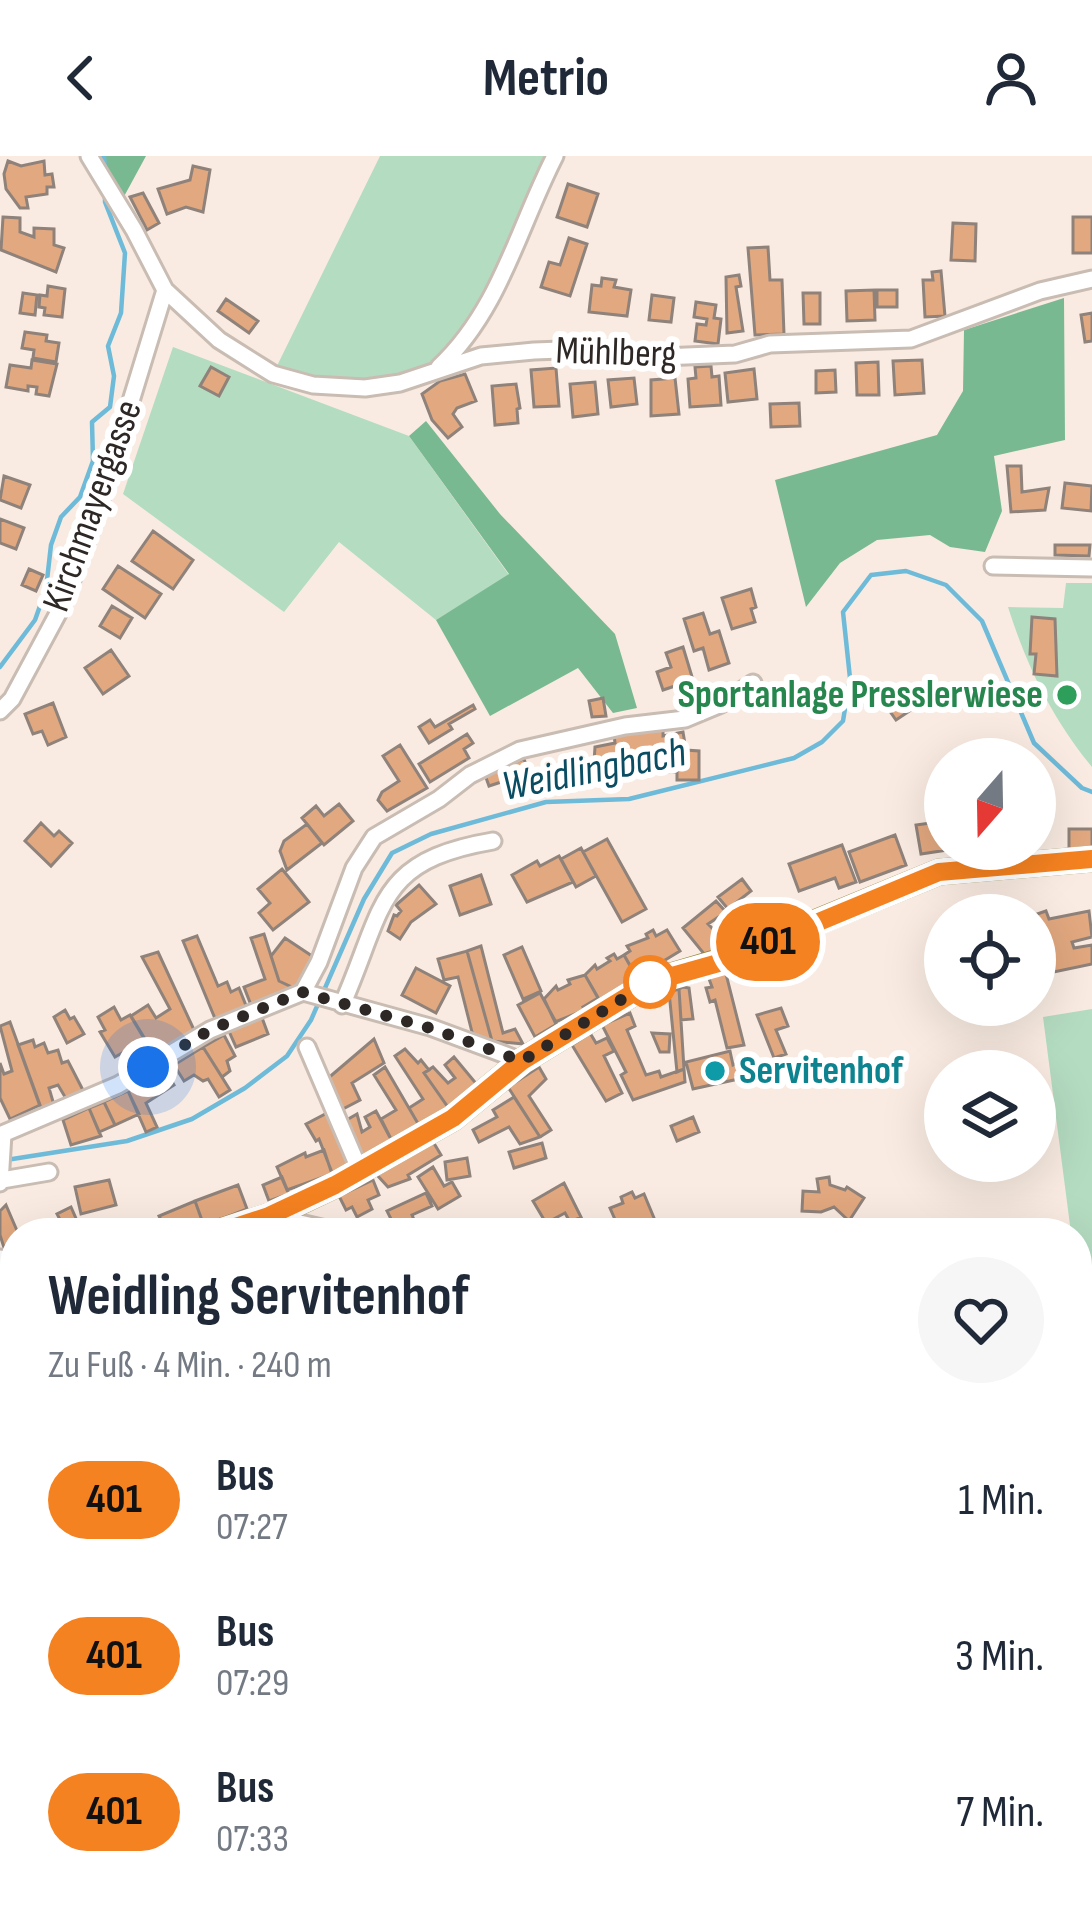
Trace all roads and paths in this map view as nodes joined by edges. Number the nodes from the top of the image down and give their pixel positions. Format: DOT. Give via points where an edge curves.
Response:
graph roads {
  1 [pos="88,156"];
  2 [pos="555,156"];
  3 [pos="1092,279"];
  4 [pos="165,290"];
  5 [pos="437,368"];
  6 [pos="994,566"];
  7 [pos="1092,568"];
  8 [pos="753,683"];
  9 [pos="0,711"];
  10 [pos="493,841"];
  11 [pos="1092,860"];
  12 [pos="308,993"];
  13 [pos="338,1004"];
  14 [pos="307,1047"];
  15 [pos="522,1061"];
  16 [pos="2,1140"];
  17 [pos="360,1171"];
  18 [pos="49,1172"];
  19 [pos="1,1177"];
  20 [pos="269,1216"];
  21 [pos="263,1218"];
  22 [pos="278,1218"];
  1 -- 4 [label="street, Mühlberg"];
  2 -- 5 [label="street" via="514,257 461,346"];
  3 -- 5 [label="street, Mühlberg" via="911,339 638,358 534,351"];
  4 -- 5 [label="street, Mühlberg" via="219,340 273,374 364,388"];
  4 -- 9 [label="street, Kirchmayergasse" via="69,587"];
  6 -- 7 [label="street"];
  8 -- 12 [label="street" via="685,719 520,750 374,837 354,868"];
  10 -- 13 [label="street" via="428,857 391,886"];
  11 -- 15 [label="main road" via="964,867 901,885 722,962 651,982"];
  12 -- 13 [label="street"];
  12 -- 16 [label="street" via="210,1030"];
  13 -- 15 [label="street"];
  14 -- 17 [label="street"];
  15 -- 17 [label="main road" via="453,1118"];
  16 -- 19 [label="street"];
  17 -- 20 [label="main road"];
  18 -- 19 [label="street"];
  20 -- 21 [label="main road"];
  20 -- 22 [label="street"];
}
